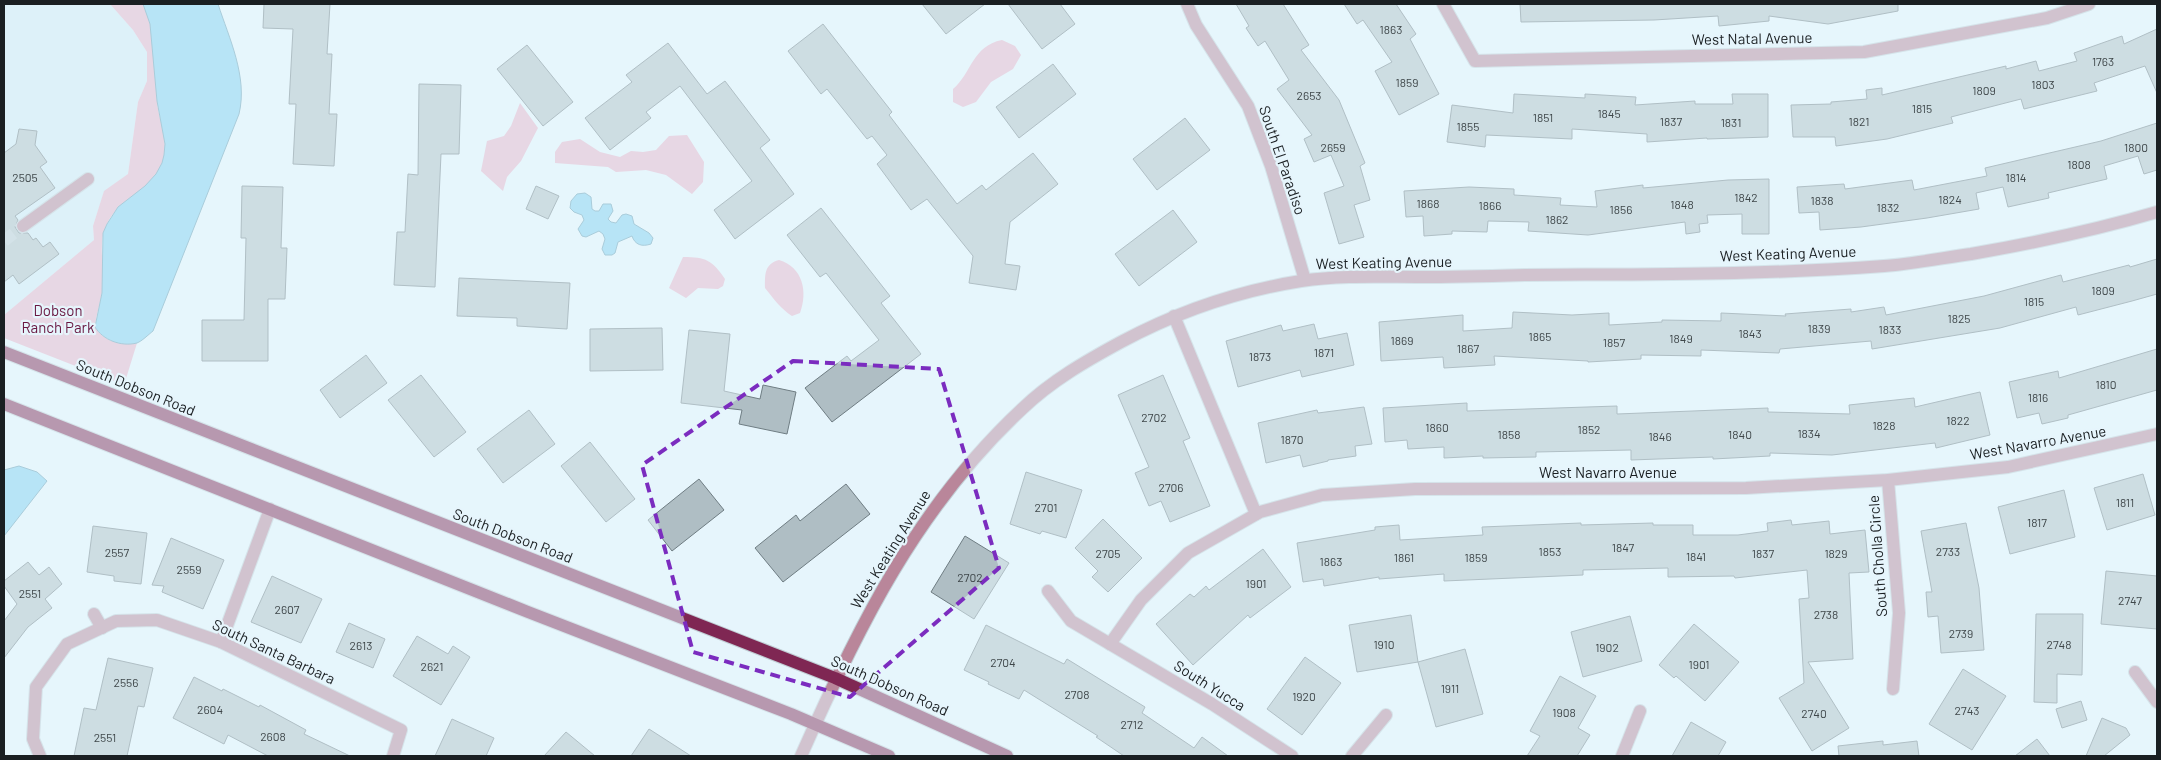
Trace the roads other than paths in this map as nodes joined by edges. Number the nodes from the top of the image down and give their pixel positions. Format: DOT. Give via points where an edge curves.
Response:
graph roads {
  1 [pos="1187,4"];
  2 [pos="1444,4"];
  3 [pos="2089,4"];
  4 [pos="88,179"];
  5 [pos="2157,212"];
  6 [pos="23,226"];
  7 [pos="1305,280"];
  8 [pos="1174,316"];
  9 [pos="4,352"];
  10 [pos="4,404"];
  11 [pos="2157,434"];
  12 [pos="1888,480"];
  13 [pos="270,509"];
  14 [pos="1256,514"];
  15 [pos="1048,592"];
  16 [pos="94,614"];
  17 [pos="102,628"];
  18 [pos="221,642"];
  19 [pos="1110,644"];
  20 [pos="2135,672"];
  21 [pos="835,678"];
  22 [pos="1893,689"];
  23 [pos="2157,702"];
  24 [pos="1640,711"];
  25 [pos="1386,715"];
  26 [pos="816,724"];
  27 [pos="40,756"];
  28 [pos="393,756"];
  29 [pos="801,756"];
  30 [pos="889,756"];
  31 [pos="1007,756"];
  32 [pos="1292,756"];
  33 [pos="1352,756"];
  34 [pos="1622,756"];
  1 -- 7 [label="street, South El Paradiso" via="1196,26 1248,106 1271,166"];
  2 -- 3 [label="street, West Natal Avenue" via="1475,61 1864,52 2047,18"];
  4 -- 6 [label="street"];
  5 -- 7 [label="street, West Keating Avenue" via="2055,239 1887,266 1728,272 1359,276"];
  7 -- 8 [label="street, West Keating Avenue" via="1233,295"];
  8 -- 14 [label="street"];
  8 -- 21 [label="street, West Keating Avenue" via="1073,370 1024,406 991,439 960,473 916,533"];
  9 -- 21 [label="main road, South Dobson Road"];
  10 -- 13 [label="main road"];
  11 -- 12 [label="street, West Navarro Avenue" via="2008,467"];
  12 -- 14 [label="street, West Navarro Avenue" via="1746,488 1415,489 1322,495"];
  12 -- 22 [label="street, South Cholla Circle" via="1899,613"];
  13 -- 18 [label="street"];
  13 -- 26 [label="main road"];
  14 -- 19 [label="street, West Navarro Avenue" via="1188,553 1141,600"];
  15 -- 19 [label="street, South Yucca" via="1071,621"];
  16 -- 17 [label="street"];
  17 -- 18 [label="street, South Santa Barbara" via="116,621 158,620"];
  17 -- 27 [label="street, South Santa Barbara" via="67,644 36,687 33,739"];
  18 -- 28 [label="street, South Santa Barbara" via="401,730"];
  19 -- 32 [label="street, South Yucca"];
  20 -- 23 [label="street"];
  21 -- 26 [label="street, West Keating Avenue"];
  21 -- 31 [label="main road, South Dobson Road"];
  24 -- 34 [label="street"];
  25 -- 33 [label="street"];
  26 -- 29 [label="street, West Keating Avenue"];
  26 -- 30 [label="main road"];
}
